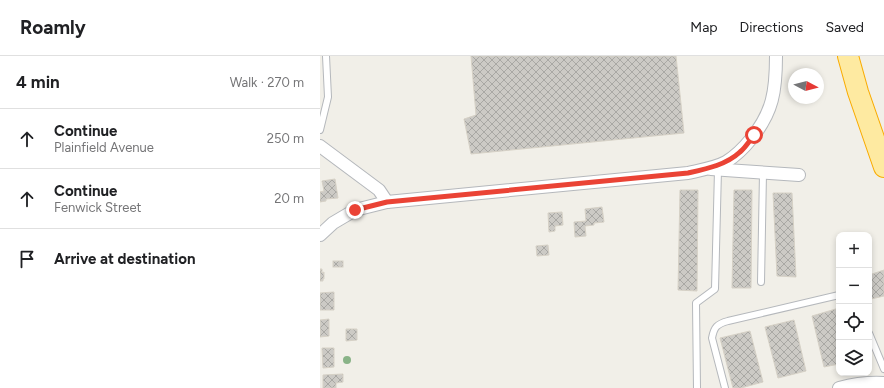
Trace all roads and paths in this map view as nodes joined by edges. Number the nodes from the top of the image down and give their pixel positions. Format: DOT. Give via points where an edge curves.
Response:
graph roads {
  1 [pos="326,56"];
  2 [pos="776,56"];
  3 [pos="848,56"];
  4 [pos="320,130"];
  5 [pos="320,146"];
  6 [pos="884,167"];
  7 [pos="712,169"];
  8 [pos="763,172"];
  9 [pos="799,175"];
  10 [pos="387,202"];
  11 [pos="320,235"];
  12 [pos="761,282"];
  13 [pos="836,296"];
  14 [pos="872,340"];
  15 [pos="884,369"];
  16 [pos="884,383"];
  17 [pos="699,387"];
  18 [pos="725,388"];
  19 [pos="839,388"];
  1 -- 4 [label="lane" via="328,97"];
  2 -- 7 [label="street" via="773,97 762,124 741,152"];
  3 -- 6 [label="highway"];
  5 -- 10 [label="street" via="379,190"];
  7 -- 8 [label="street"];
  7 -- 10 [label="street"];
  7 -- 17 [label="lane" via="715,289 696,303"];
  8 -- 9 [label="street"];
  8 -- 12 [label="lane"];
  10 -- 11 [label="street" via="355,210 333,223"];
  13 -- 18 [label="lane" via="716,326 712,338"];
  14 -- 15 [label="lane"];
  16 -- 19 [label="street" via="853,384"];
}
